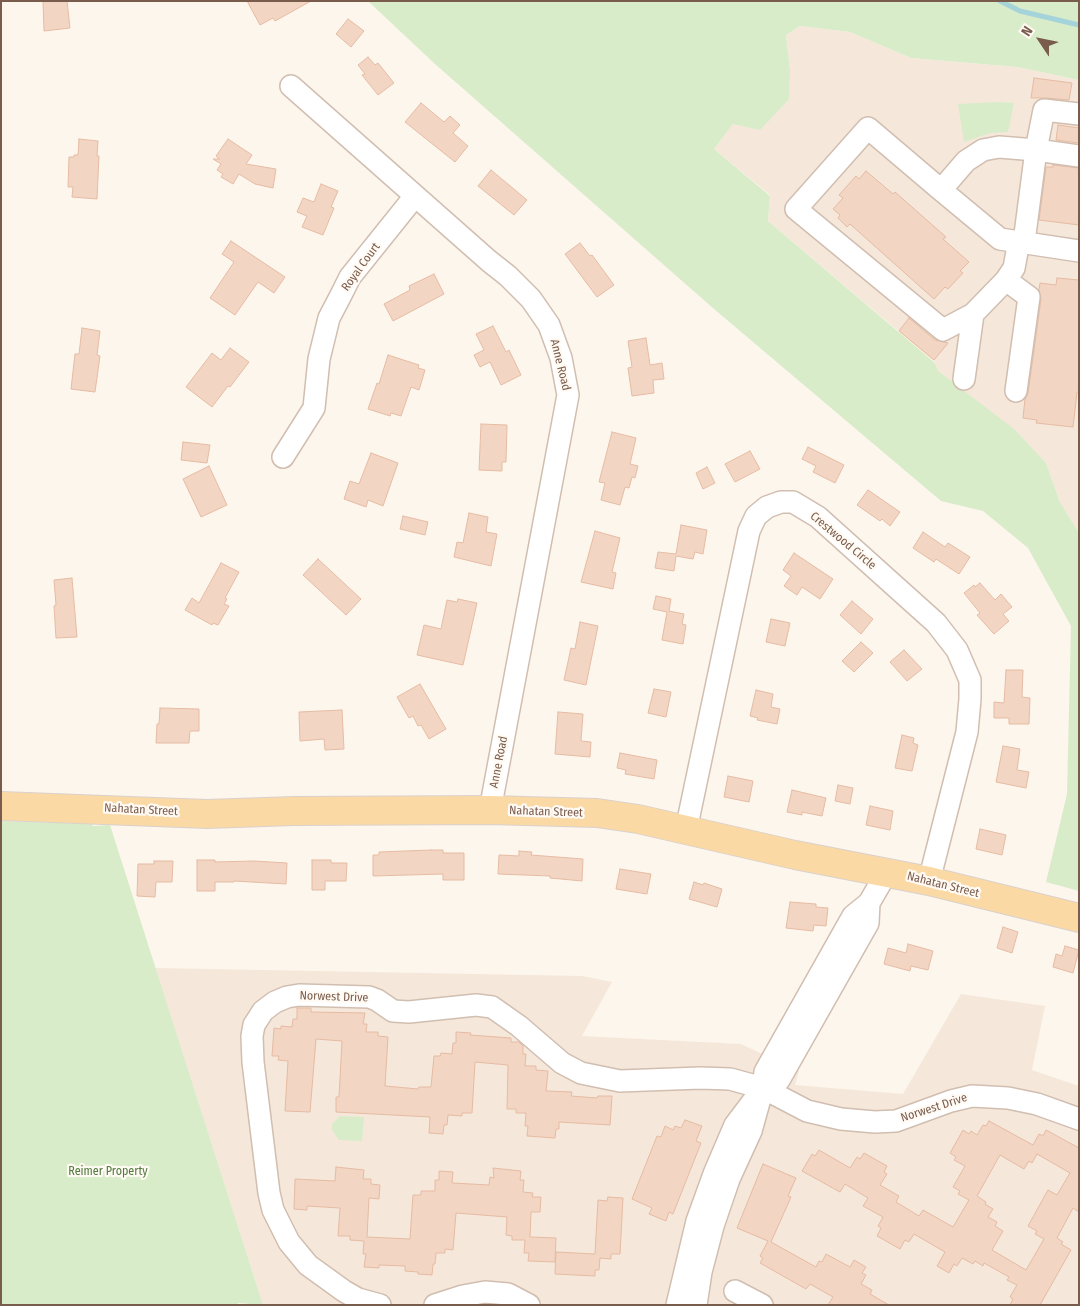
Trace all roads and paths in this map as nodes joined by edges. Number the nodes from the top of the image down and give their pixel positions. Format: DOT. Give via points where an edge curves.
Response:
graph roads {
  1 [pos="291,86"];
  2 [pos="1079,114"];
  3 [pos="1036,150"];
  4 [pos="1079,156"];
  5 [pos="941,190"];
  6 [pos="415,196"];
  7 [pos="1022,242"];
  8 [pos="1079,251"];
  9 [pos="1006,280"];
  10 [pos="973,314"];
  11 [pos="964,380"];
  12 [pos="1016,392"];
  13 [pos="283,457"];
  14 [pos="1,806"];
  15 [pos="490,810"];
  16 [pos="686,830"];
  17 [pos="887,872"];
  18 [pos="929,881"];
  19 [pos="1079,918"];
  20 [pos="763,1088"];
  21 [pos="1079,1119"];
  22 [pos="735,1291"];
  23 [pos="380,1305"];
  24 [pos="435,1305"];
  25 [pos="530,1305"];
  26 [pos="678,1305"];
  27 [pos="696,1305"];
  28 [pos="762,1305"];
  1 -- 6 [label="street, Anne Road"];
  2 -- 3 [label="street" via="1044,110"];
  3 -- 4 [label="street"];
  3 -- 5 [label="street" via="983,150 966,161"];
  3 -- 7 [label="street"];
  5 -- 7 [label="street" via="1000,239"];
  5 -- 10 [label="street" via="868,128 796,209 944,330"];
  6 -- 13 [label="street, Royal Court" via="350,277 329,318 319,359 314,408"];
  6 -- 15 [label="street, Anne Road" via="531,299 549,325 561,358 568,394"];
  7 -- 8 [label="street"];
  7 -- 9 [label="street" via="1014,268"];
  9 -- 10 [label="street"];
  9 -- 12 [label="street" via="1029,297"];
  10 -- 11 [label="street"];
  14 -- 15 [label="main road, Nahatan Street" via="207,814"];
  15 -- 16 [label="main road, Nahatan Street" via="598,813"];
  16 -- 17 [label="main road, Nahatan Street"];
  16 -- 18 [label="street, Crestwood Circle" via="749,531 756,516 768,507 793,502 818,517 936,623 958,650 970,680 967,732"];
  17 -- 18 [label="main road, Nahatan Street"];
  17 -- 20 [label="street" via="870,903 868,923 784,1072 779,1080"];
  18 -- 19 [label="main road, Nahatan Street"];
  20 -- 21 [label="street, Norwest Drive" via="815,1114 860,1121 903,1119 972,1096 1037,1104"];
  20 -- 23 [label="street, Norwest Drive" via="719,1078 620,1081 581,1073 562,1063 500,1011 482,1005 409,1012 393,1011 369,998 299,995 275,1002 265,1009 252,1032 273,1210 289,1242 308,1265 358,1299"];
  20 -- 26 [label="street" via="735,1125 714,1174 697,1221"];
  20 -- 27 [label="street" via="752,1131 713,1226"];
  22 -- 28 [label="street"];
  24 -- 25 [label="street" via="485,1292 508,1294"];
}
